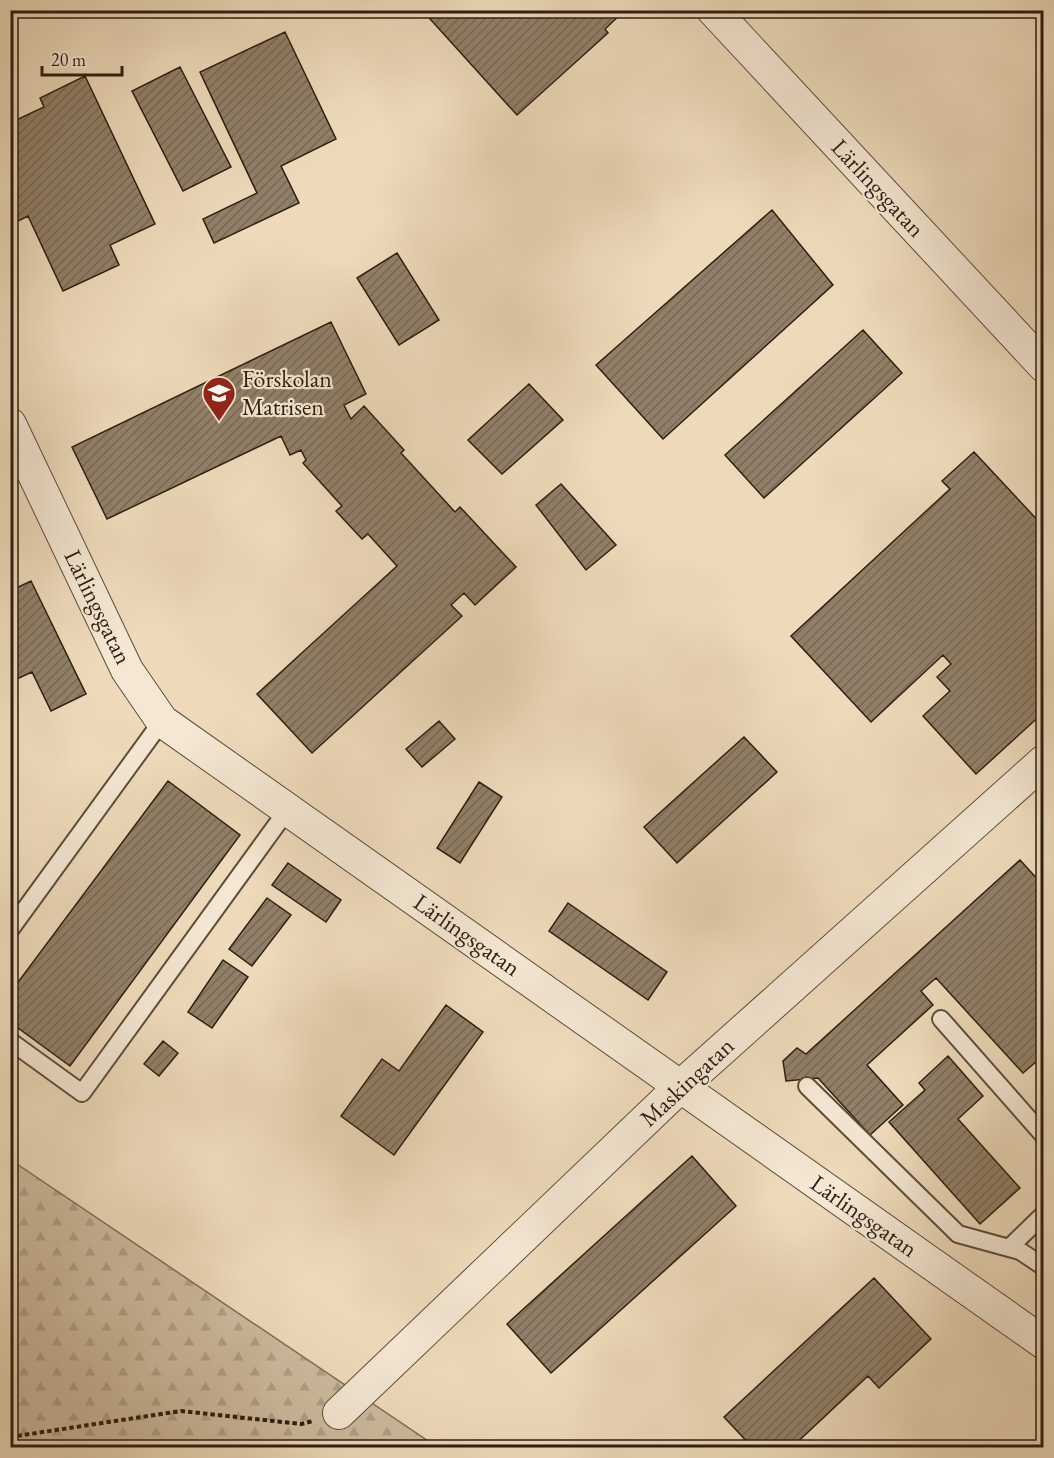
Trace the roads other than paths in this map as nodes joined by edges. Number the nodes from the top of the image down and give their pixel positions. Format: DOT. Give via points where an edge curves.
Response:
graph roads {
  1 [pos="713,10"];
  2 [pos="1044,366"];
  3 [pos="10,424"];
  4 [pos="162,720"];
  5 [pos="1044,761"];
  6 [pos="288,809"];
  7 [pos="10,930"];
  8 [pos="941,1019"];
  9 [pos="10,1041"];
  10 [pos="681,1086"];
  11 [pos="807,1086"];
  12 [pos="1044,1136"];
  13 [pos="1044,1214"];
  14 [pos="1009,1248"];
  15 [pos="1044,1267"];
  16 [pos="1044,1343"];
  17 [pos="339,1413"];
  1 -- 2 [label="street, Lärlingsgatan"];
  3 -- 4 [label="street, Lärlingsgatan" via="127,670"];
  4 -- 6 [label="street, Lärlingsgatan"];
  4 -- 7 [label="lane"];
  5 -- 10 [label="street, Maskingatan"];
  6 -- 9 [label="lane" via="82,1093"];
  6 -- 10 [label="street, Lärlingsgatan"];
  8 -- 12 [label="lane"];
  10 -- 16 [label="street, Lärlingsgatan"];
  10 -- 17 [label="street, Maskingatan"];
  11 -- 14 [label="lane" via="958,1234"];
  13 -- 14 [label="lane"];
  14 -- 15 [label="lane"];
}
